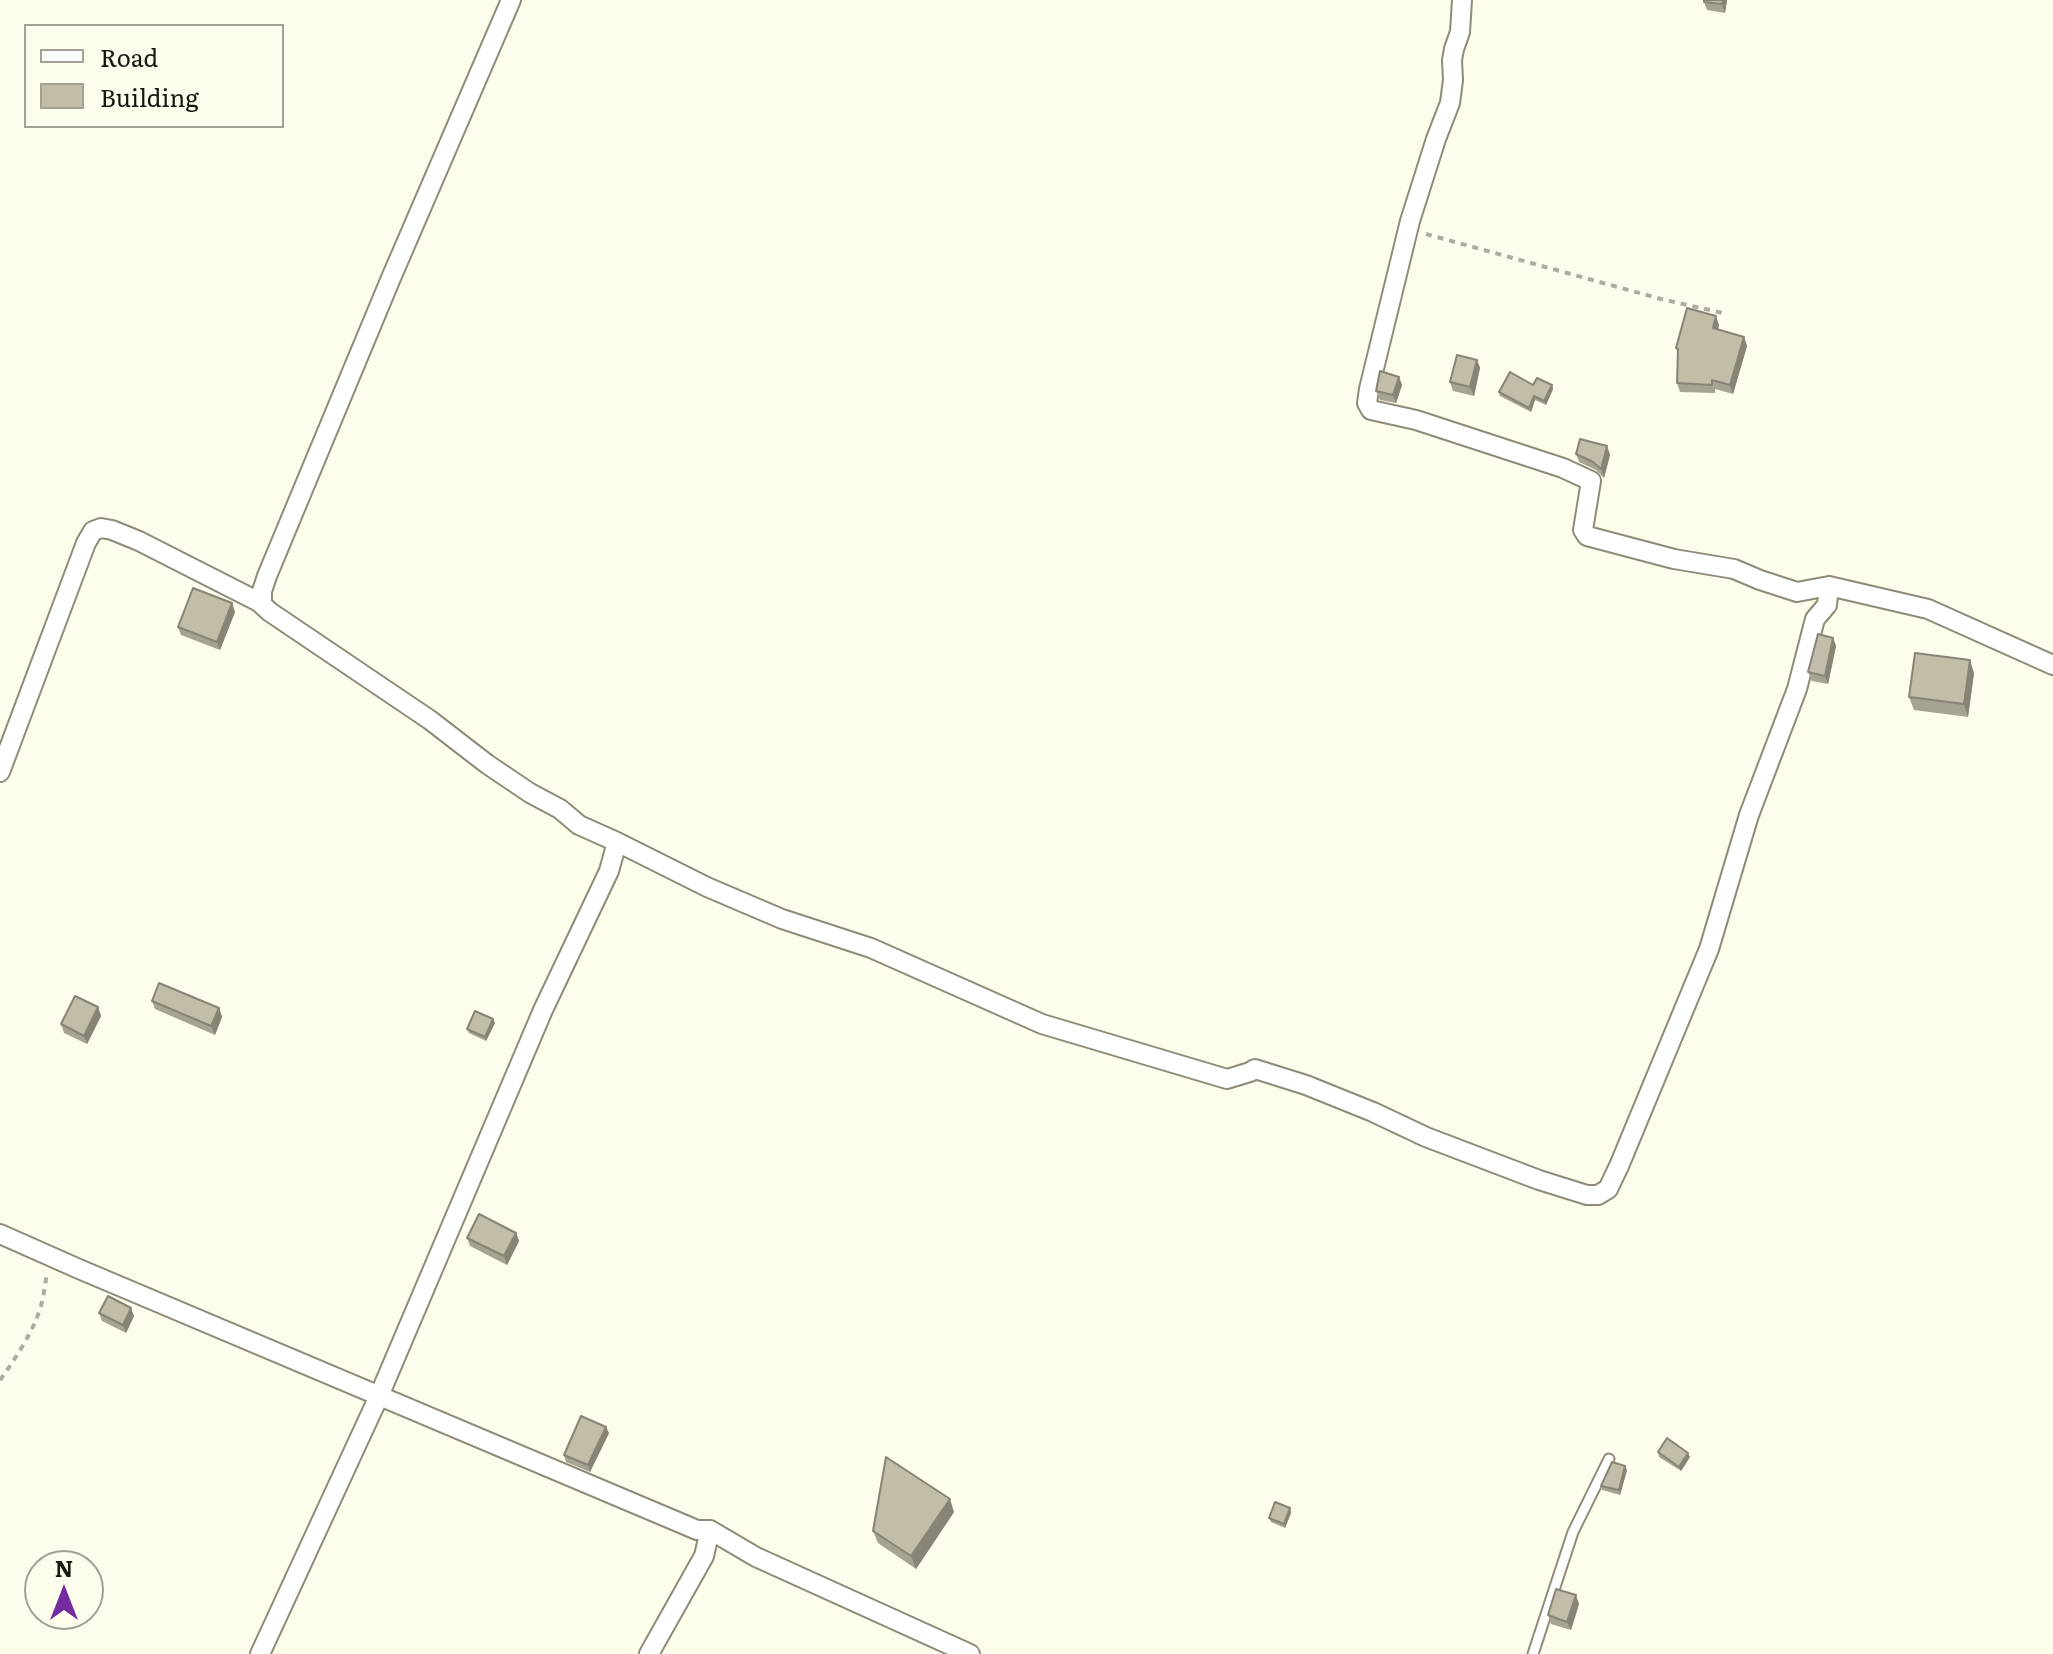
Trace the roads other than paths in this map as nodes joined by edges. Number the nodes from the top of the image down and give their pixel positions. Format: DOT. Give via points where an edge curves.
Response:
graph roads {
  1 [pos="511,0"];
  2 [pos="1462,0"];
  3 [pos="1829,586"];
  4 [pos="259,602"];
  5 [pos="2053,665"];
  6 [pos="0,772"];
  7 [pos="617,842"];
  8 [pos="0,1234"];
  9 [pos="379,1396"];
  10 [pos="1609,1459"];
  11 [pos="710,1530"];
  12 [pos="260,1654"];
  13 [pos="649,1654"];
  14 [pos="970,1654"];
  15 [pos="1533,1654"];
  1 -- 4 [label="street"];
  2 -- 3 [label="street" via="1450,103 1408,229 1369,389 1371,410 1416,420 1591,481 1583,530 1587,536 1734,569 1797,592"];
  3 -- 5 [label="street" via="1928,609"];
  3 -- 7 [label="street" via="1827,605 1815,619 1797,689 1749,815 1709,949 1619,1166 1608,1189 1598,1195 1539,1180 1264,1071 1227,1079 1042,1024 871,948 707,887"];
  4 -- 6 [label="street" via="139,541 112,530 93,531"];
  4 -- 7 [label="street" via="519,786 579,825"];
  7 -- 9 [label="street" via="609,871 543,1010"];
  8 -- 9 [label="street"];
  9 -- 11 [label="street" via="697,1530"];
  9 -- 12 [label="street"];
  10 -- 15 [label="lane" via="1573,1532"];
  11 -- 13 [label="street" via="704,1556"];
  11 -- 14 [label="street" via="756,1557"];
}
